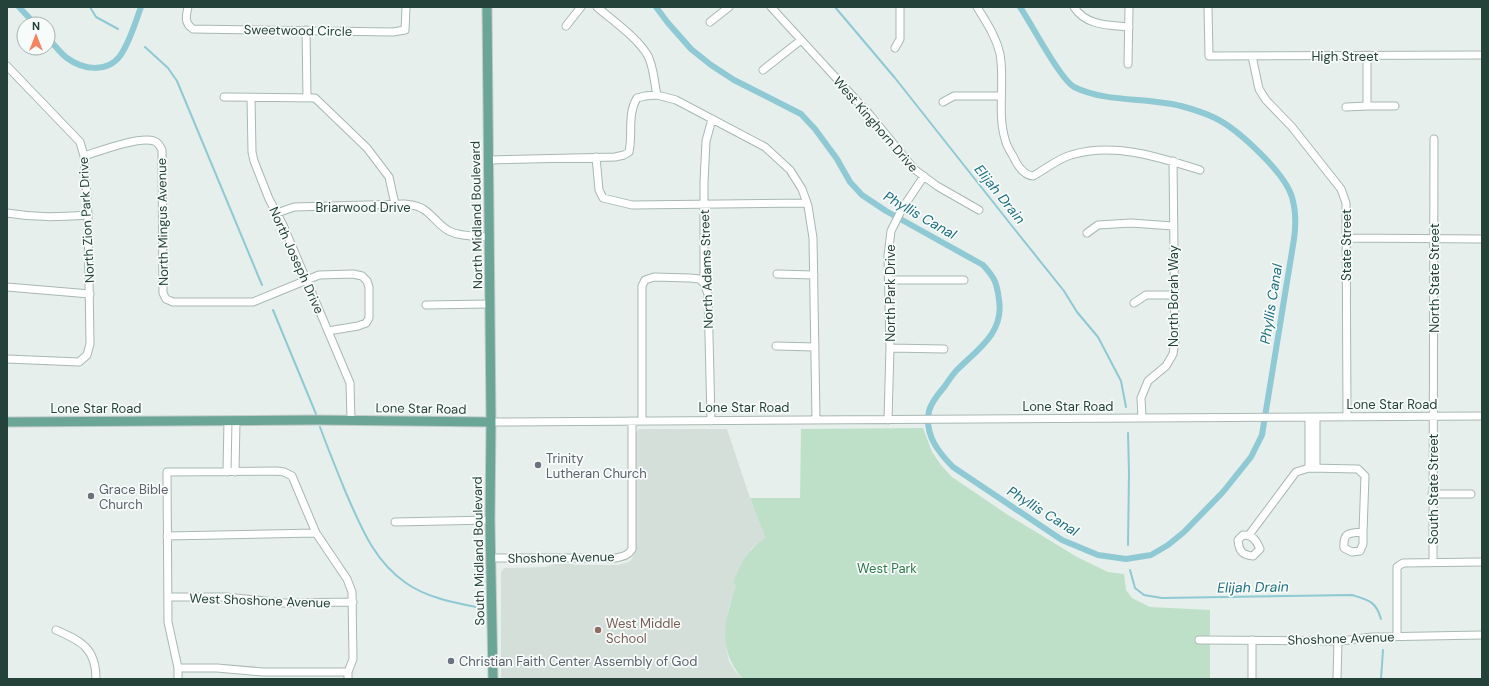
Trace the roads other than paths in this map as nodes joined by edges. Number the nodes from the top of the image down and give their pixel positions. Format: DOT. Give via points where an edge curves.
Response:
graph roads {
  1 [pos="188,7"];
  2 [pos="406,7"];
  3 [pos="487,7"];
  4 [pos="581,7"];
  5 [pos="597,7"];
  6 [pos="729,7"];
  7 [pos="771,7"];
  8 [pos="900,7"];
  9 [pos="977,7"];
  10 [pos="1074,7"];
  11 [pos="1129,7"];
  12 [pos="1208,7"];
  13 [pos="710,22"];
  14 [pos="566,26"];
  15 [pos="1129,27"];
  16 [pos="306,30"];
  17 [pos="801,40"];
  18 [pos="895,48"];
  19 [pos="1482,55"];
  20 [pos="1252,56"];
  21 [pos="1367,56"];
  22 [pos="1128,64"];
  23 [pos="7,66"];
  24 [pos="763,70"];
  25 [pos="657,95"];
  26 [pos="1001,96"];
  27 [pos="224,97"];
  28 [pos="307,97"];
  29 [pos="251,98"];
  30 [pos="943,102"];
  31 [pos="1367,106"];
  32 [pos="1395,106"];
  33 [pos="1346,107"];
  34 [pos="712,119"];
  35 [pos="1434,139"];
  36 [pos="84,156"];
  37 [pos="596,157"];
  38 [pos="488,160"];
  39 [pos="1173,161"];
  40 [pos="1200,170"];
  41 [pos="924,176"];
  42 [pos="807,203"];
  43 [pos="395,204"];
  44 [pos="704,205"];
  45 [pos="979,210"];
  46 [pos="7,213"];
  47 [pos="277,214"];
  48 [pos="88,215"];
  49 [pos="1173,226"];
  50 [pos="1087,233"];
  51 [pos="489,237"];
  52 [pos="1345,238"];
  53 [pos="1434,238"];
  54 [pos="1482,239"];
  55 [pos="777,274"];
  56 [pos="814,275"];
  57 [pos="306,280"];
  58 [pos="889,280"];
  59 [pos="964,280"];
  60 [pos="704,283"];
  61 [pos="7,287"];
  62 [pos="90,294"];
  63 [pos="1174,295"];
  64 [pos="1134,303"];
  65 [pos="490,304"];
  66 [pos="426,305"];
  67 [pos="328,331"];
  68 [pos="776,346"];
  69 [pos="815,347"];
  70 [pos="890,348"];
  71 [pos="944,349"];
  72 [pos="7,359"];
  73 [pos="1433,416"];
  74 [pos="1482,416"];
  75 [pos="1347,417"];
  76 [pos="1142,418"];
  77 [pos="1312,418"];
  78 [pos="232,420"];
  79 [pos="351,420"];
  80 [pos="816,420"];
  81 [pos="888,420"];
  82 [pos="632,421"];
  83 [pos="642,421"];
  84 [pos="711,421"];
  85 [pos="7,422"];
  86 [pos="491,422"];
  87 [pos="1312,468"];
  88 [pos="231,472"];
  89 [pos="1432,494"];
  90 [pos="1471,494"];
  91 [pos="490,520"];
  92 [pos="395,522"];
  93 [pos="1363,532"];
  94 [pos="316,533"];
  95 [pos="1249,535"];
  96 [pos="167,536"];
  97 [pos="491,558"];
  98 [pos="1433,562"];
  99 [pos="1482,562"];
  100 [pos="168,597"];
  101 [pos="352,602"];
  102 [pos="56,630"];
  103 [pos="1482,635"];
  104 [pos="1397,636"];
  105 [pos="1199,640"];
  106 [pos="1252,640"];
  107 [pos="1338,640"];
  108 [pos="178,668"];
  109 [pos="348,675"];
  110 [pos="263,676"];
  111 [pos="96,679"];
  112 [pos="178,679"];
  113 [pos="493,679"];
  114 [pos="1252,679"];
  115 [pos="1337,679"];
  1 -- 16 [label="street, Sweetwood Circle" via="186,21 193,29"];
  2 -- 16 [label="street, Sweetwood Circle" via="405,30 401,31"];
  3 -- 38 [label="main road, North Midland Boulevard"];
  4 -- 14 [label="street"];
  5 -- 25 [label="street" via="630,34 647,55 652,66"];
  6 -- 13 [label="street"];
  7 -- 17 [label="street, West Kinghorn Drive"];
  8 -- 18 [label="street" via="900,39"];
  9 -- 26 [label="street" via="997,43 1000,56"];
  10 -- 15 [label="street" via="1086,20"];
  11 -- 15 [label="street"];
  12 -- 20 [label="street, High Street" via="1209,56"];
  15 -- 22 [label="street"];
  16 -- 28 [label="street"];
  17 -- 24 [label="street"];
  17 -- 41 [label="street, West Kinghorn Drive" via="870,115 914,169"];
  19 -- 21 [label="street, High Street"];
  20 -- 21 [label="street, High Street"];
  20 -- 52 [label="street, State Street" via="1259,89 1266,100 1292,127 1341,189 1346,203"];
  21 -- 31 [label="street"];
  23 -- 36 [label="street, North Zion Park Drive" via="80,142"];
  25 -- 34 [label="street" via="676,100"];
  25 -- 37 [label="street" via="637,98 634,104 629,152 615,157"];
  26 -- 30 [label="street" via="954,96"];
  26 -- 39 [label="street" via="1005,139 1017,166 1028,175 1034,176 1070,155 1095,150 1128,151"];
  27 -- 29 [label="street"];
  28 -- 29 [label="street"];
  28 -- 43 [label="street" via="315,98 367,148 389,177"];
  29 -- 47 [label="street, North Joseph Drive" via="253,156"];
  31 -- 32 [label="street"];
  31 -- 33 [label="street"];
  34 -- 42 [label="street" via="765,147 790,170"];
  34 -- 44 [label="street, North Adams Street" via="706,141"];
  35 -- 53 [label="street, North State Street"];
  36 -- 48 [label="street, North Zion Park Drive"];
  36 -- 57 [label="street, North Mingus Avenue" via="135,141 154,141 162,150 163,293 166,299 173,302 253,302"];
  37 -- 38 [label="street"];
  37 -- 44 [label="street" via="599,190 603,198 632,205"];
  38 -- 51 [label="main road, North Midland Boulevard"];
  39 -- 40 [label="street"];
  39 -- 49 [label="street, North Borah Way"];
  41 -- 45 [label="street, West Kinghorn Drive"];
  41 -- 58 [label="street, North Park Drive" via="895,222 889,250"];
  42 -- 44 [label="street"];
  42 -- 56 [label="street" via="813,238"];
  43 -- 47 [label="street, Briarwood Drive" via="294,207"];
  43 -- 51 [label="street, Briarwood Drive" via="423,209 449,232"];
  44 -- 60 [label="street, North Adams Street"];
  46 -- 48 [label="street" via="49,218"];
  47 -- 57 [label="street, North Joseph Drive"];
  48 -- 62 [label="street, North Zion Park Drive"];
  49 -- 50 [label="street" via="1131,223 1098,225"];
  49 -- 63 [label="street, North Borah Way"];
  51 -- 65 [label="main road, North Midland Boulevard"];
  52 -- 53 [label="street"];
  52 -- 75 [label="street, State Street"];
  53 -- 54 [label="street"];
  53 -- 73 [label="street, North State Street"];
  55 -- 56 [label="street"];
  56 -- 69 [label="street"];
  57 -- 67 [label="street, North Joseph Drive"];
  57 -- 67 [label="street" via="319,275 353,274 362,276 367,281 369,318 366,323"];
  58 -- 59 [label="street"];
  58 -- 70 [label="street, North Park Drive"];
  60 -- 83 [label="street" via="699,279 654,276 645,280 642,286"];
  60 -- 84 [label="street, North Adams Street" via="708,294"];
  61 -- 62 [label="street"];
  62 -- 72 [label="street, North Zion Park Drive" via="90,344 87,355 79,362"];
  63 -- 64 [label="street" via="1146,295"];
  63 -- 76 [label="street, North Borah Way" via="1173,354 1166,366 1148,381 1141,398"];
  65 -- 66 [label="street"];
  65 -- 86 [label="main road, North Midland Boulevard"];
  67 -- 79 [label="street, North Joseph Drive" via="350,383"];
  68 -- 69 [label="street"];
  69 -- 80 [label="street"];
  70 -- 71 [label="street"];
  70 -- 81 [label="street, North Park Drive"];
  73 -- 74 [label="street, Lone Star Road"];
  73 -- 75 [label="street, Lone Star Road"];
  73 -- 89 [label="street, South State Street"];
  75 -- 77 [label="street, Lone Star Road"];
  76 -- 77 [label="street, Lone Star Road"];
  76 -- 81 [label="street, Lone Star Road"];
  77 -- 87 [label="street"];
  78 -- 79 [label="main road, Lone Star Road"];
  78 -- 85 [label="main road, Lone Star Road"];
  78 -- 88 [label="street"];
  79 -- 86 [label="main road, Lone Star Road"];
  80 -- 81 [label="street, Lone Star Road"];
  80 -- 84 [label="street, Lone Star Road"];
  82 -- 83 [label="street, Lone Star Road"];
  82 -- 86 [label="street, Lone Star Road"];
  82 -- 97 [label="street, Shoshone Avenue" via="630,553 616,558"];
  83 -- 84 [label="street, Lone Star Road"];
  86 -- 91 [label="main road, South Midland Boulevard"];
  87 -- 93 [label="street" via="1358,469 1365,476"];
  87 -- 95 [label="street" via="1296,472"];
  88 -- 94 [label="street" via="277,471 292,476"];
  88 -- 96 [label="street" via="167,472"];
  89 -- 90 [label="street"];
  89 -- 98 [label="street, South State Street"];
  91 -- 92 [label="street"];
  91 -- 97 [label="main road, South Midland Boulevard"];
  94 -- 96 [label="street"];
  94 -- 101 [label="street" via="347,579 352,592"];
  96 -- 100 [label="street"];
  97 -- 113 [label="main road, South Midland Boulevard"];
  98 -- 99 [label="street"];
  98 -- 104 [label="street" via="1403,562 1397,567"];
  100 -- 101 [label="street, West Shoshone Avenue" via="226,597 284,603"];
  100 -- 108 [label="street" via="168,622"];
  101 -- 109 [label="street" via="353,659"];
  102 -- 111 [label="street" via="76,639 86,648 94,660"];
  103 -- 104 [label="street, Shoshone Avenue"];
  104 -- 107 [label="street, Shoshone Avenue"];
  105 -- 106 [label="street, Shoshone Avenue"];
  106 -- 107 [label="street, Shoshone Avenue"];
  106 -- 114 [label="street"];
  107 -- 115 [label="street"];
  108 -- 110 [label="street" via="217,668"];
  108 -- 112 [label="street"];
  109 -- 110 [label="street"];
}
